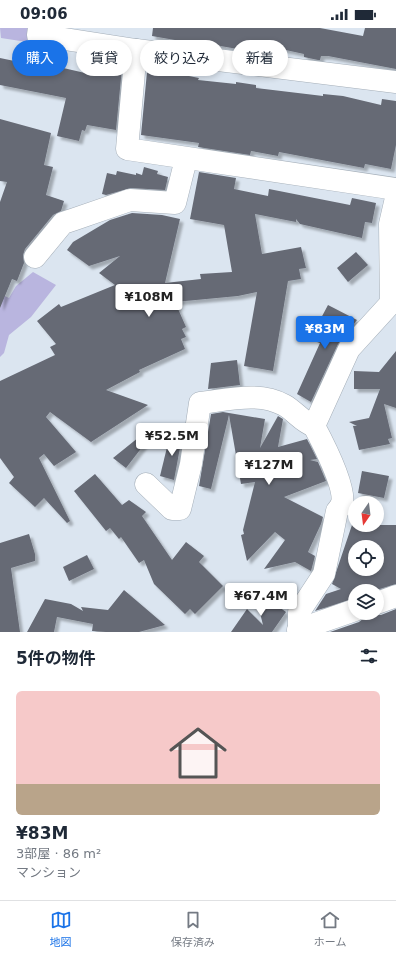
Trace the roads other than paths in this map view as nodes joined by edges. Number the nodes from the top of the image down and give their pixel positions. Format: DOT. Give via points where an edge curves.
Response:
graph roads {
  1 [pos="39,28"];
  2 [pos="136,50"];
  3 [pos="396,82"];
  4 [pos="186,159"];
  5 [pos="396,189"];
  6 [pos="396,198"];
  7 [pos="35,257"];
  8 [pos="314,426"];
  9 [pos="146,484"];
  10 [pos="396,596"];
  11 [pos="384,600"];
  12 [pos="348,613"];
  13 [pos="298,631"];
  1 -- 2 [label="street" via="38,35"];
  2 -- 3 [label="street"];
  2 -- 4 [label="street" via="128,149"];
  4 -- 5 [label="street"];
  4 -- 7 [label="street" via="175,203 130,200 75,219 63,224"];
  6 -- 8 [label="street" via="390,224 390,303 349,349"];
  8 -- 9 [label="street" via="307,424 284,405 262,396 200,403 191,464 180,509 172,509"];
  8 -- 13 [label="street" via="333,466 342,504 337,511 324,574 298,612"];
  10 -- 11 [label="street"];
  12 -- 13 [label="street"];
}
